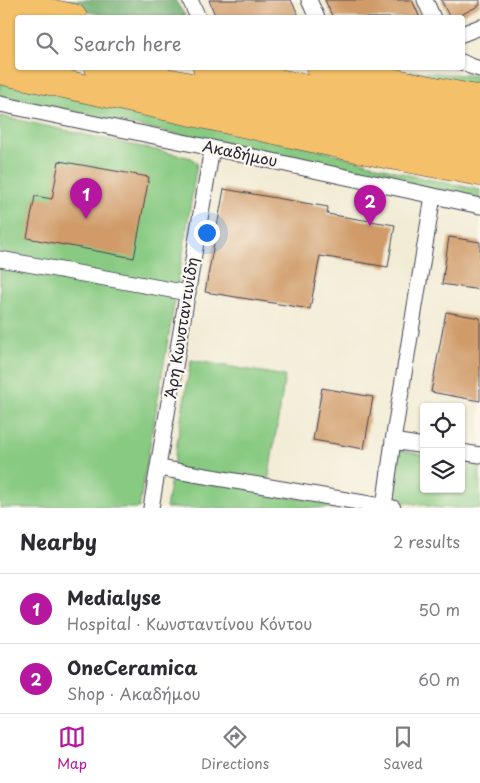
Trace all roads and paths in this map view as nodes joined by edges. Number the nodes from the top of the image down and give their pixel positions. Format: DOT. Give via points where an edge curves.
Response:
graph roads {
  1 [pos="190,0"];
  2 [pos="309,0"];
  3 [pos="425,0"];
  4 [pos="0,2"];
  5 [pos="59,15"];
  6 [pos="198,15"];
  7 [pos="316,15"];
  8 [pos="432,15"];
  9 [pos="0,24"];
  10 [pos="15,27"];
  11 [pos="480,27"];
  12 [pos="465,33"];
  13 [pos="0,47"];
  14 [pos="15,50"];
  15 [pos="465,64"];
  16 [pos="480,69"];
  17 [pos="0,70"];
  18 [pos="109,70"];
  19 [pos="217,70"];
  20 [pos="330,70"];
  21 [pos="480,100"];
  22 [pos="0,104"];
  23 [pos="480,125"];
  24 [pos="212,148"];
  25 [pos="480,148"];
  26 [pos="480,172"];
  27 [pos="433,196"];
  28 [pos="480,206"];
  29 [pos="0,259"];
  30 [pos="188,293"];
  31 [pos="393,441"];
  32 [pos="420,445"];
  33 [pos="465,453"];
  34 [pos="480,455"];
  35 [pos="159,468"];
  36 [pos="389,507"];
  37 [pos="151,508"];
  1 -- 6 [label="street"];
  2 -- 7 [label="street"];
  3 -- 8 [label="street"];
  4 -- 5 [label="highway"];
  9 -- 10 [label="highway"];
  11 -- 12 [label="street"];
  13 -- 14 [label="highway"];
  15 -- 16 [label="street"];
  17 -- 26 [label="highway"];
  18 -- 25 [label="highway"];
  19 -- 23 [label="highway"];
  20 -- 21 [label="highway"];
  22 -- 24 [label="street, Ακαδήμου"];
  24 -- 27 [label="street, Ακαδήμου"];
  24 -- 30 [label="street, Άρη Κωνσταντινίδη"];
  27 -- 28 [label="street, Ακαδήμου"];
  27 -- 31 [label="street"];
  29 -- 30 [label="street"];
  30 -- 35 [label="street, Άρη Κωνσταντινίδη"];
  31 -- 32 [label="street"];
  31 -- 36 [label="street"];
  33 -- 34 [label="street"];
  35 -- 36 [label="street"];
  35 -- 37 [label="street, Άρη Κωνσταντινίδη"];
}
